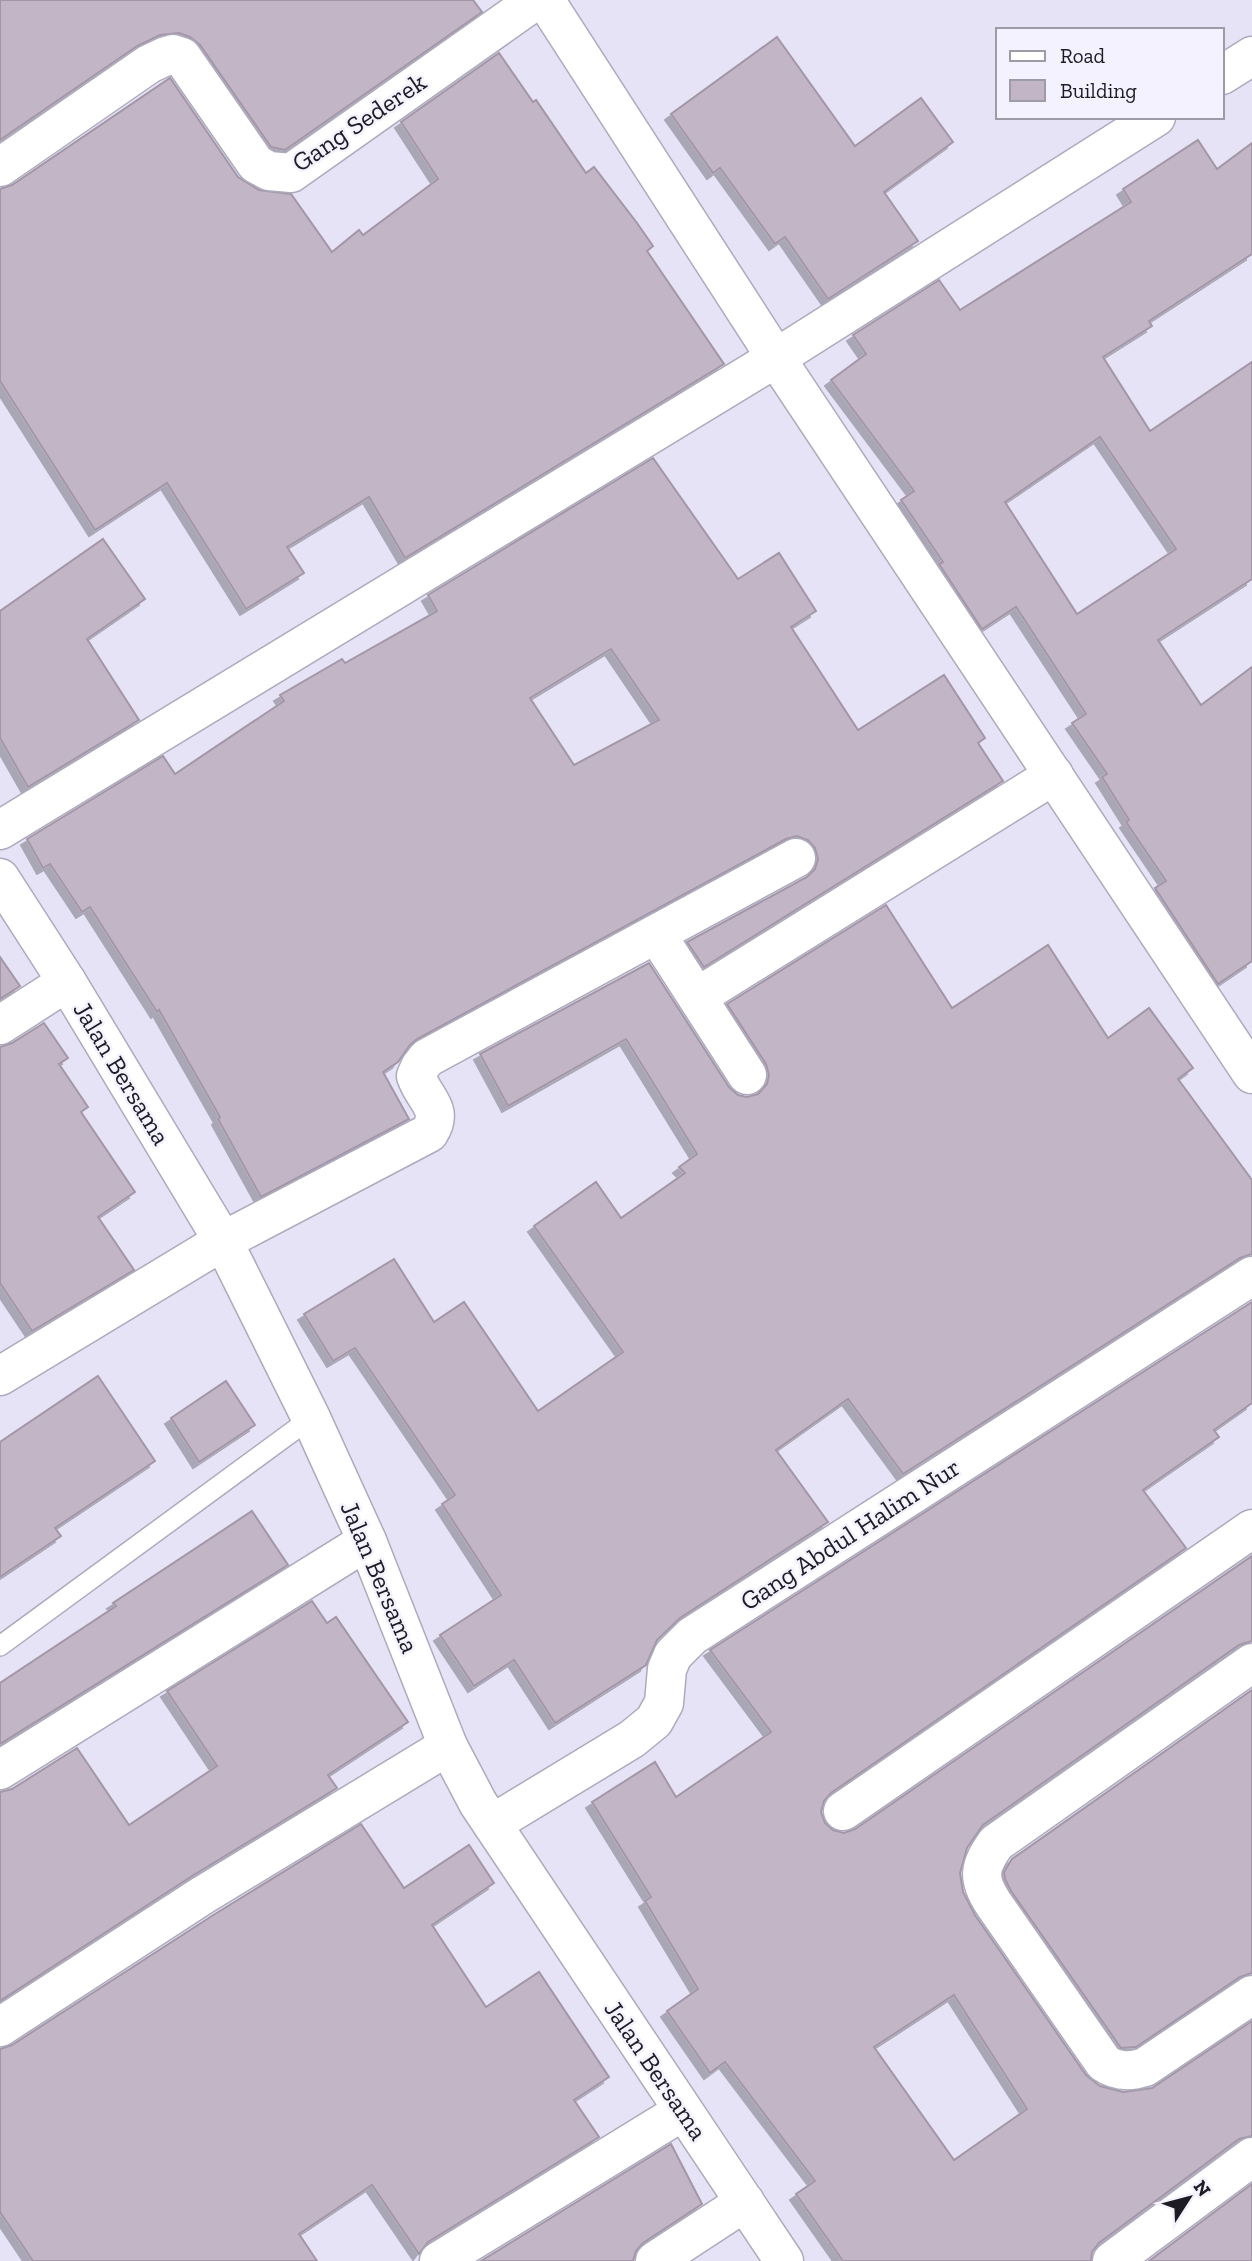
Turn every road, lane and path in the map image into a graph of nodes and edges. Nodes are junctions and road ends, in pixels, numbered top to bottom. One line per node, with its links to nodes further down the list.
1 (536, 0): 6 (street, Gang Sederek)
2 (545, 0): 7 (street)
3 (1252, 56): 4 (street)
4 (1224, 74)
5 (1153, 119): 7 (street)
6 (0, 167)
7 (776, 358): 8 (street); 9 (street)
8 (1054, 775): 14 (street); 16 (street)
9 (0, 830)
10 (796, 858): 12 (street)
11 (0, 877): 13 (street, Jalan Bersama)
12 (657, 935): 14 (street); 18 (street)
13 (67, 982): 15 (street); 18 (street, Jalan Bersama)
14 (697, 997): 17 (street)
15 (0, 1025)
16 (1252, 1074)
17 (747, 1075)
18 (223, 1241): 20 (street); 21 (street, Jalan Bersama)
19 (1252, 1276): 29 (street, Gang Abdul Halim Nur)
20 (0, 1376)
21 (311, 1418): 23 (street, Jalan Bersama); 24 (lane)
22 (1252, 1529): 28 (street)
23 (367, 1541): 26 (street, Jalan Bersama); 27 (street)
24 (0, 1646)
25 (1252, 1663): 30 (street)
26 (448, 1746): 29 (street, Jalan Bersama); 31 (street)
27 (0, 1770)
28 (843, 1811)
29 (492, 1824): 32 (street, Jalan Bersama)
30 (1252, 1996)
31 (0, 2027)
32 (683, 2111): 34 (street, Jalan Bersama); 35 (street)
33 (1252, 2157): 38 (street)
34 (745, 2202): 36 (street); 37 (street, Jalan Bersama)
35 (439, 2261)
36 (655, 2261)
37 (784, 2261)
38 (1112, 2261)

